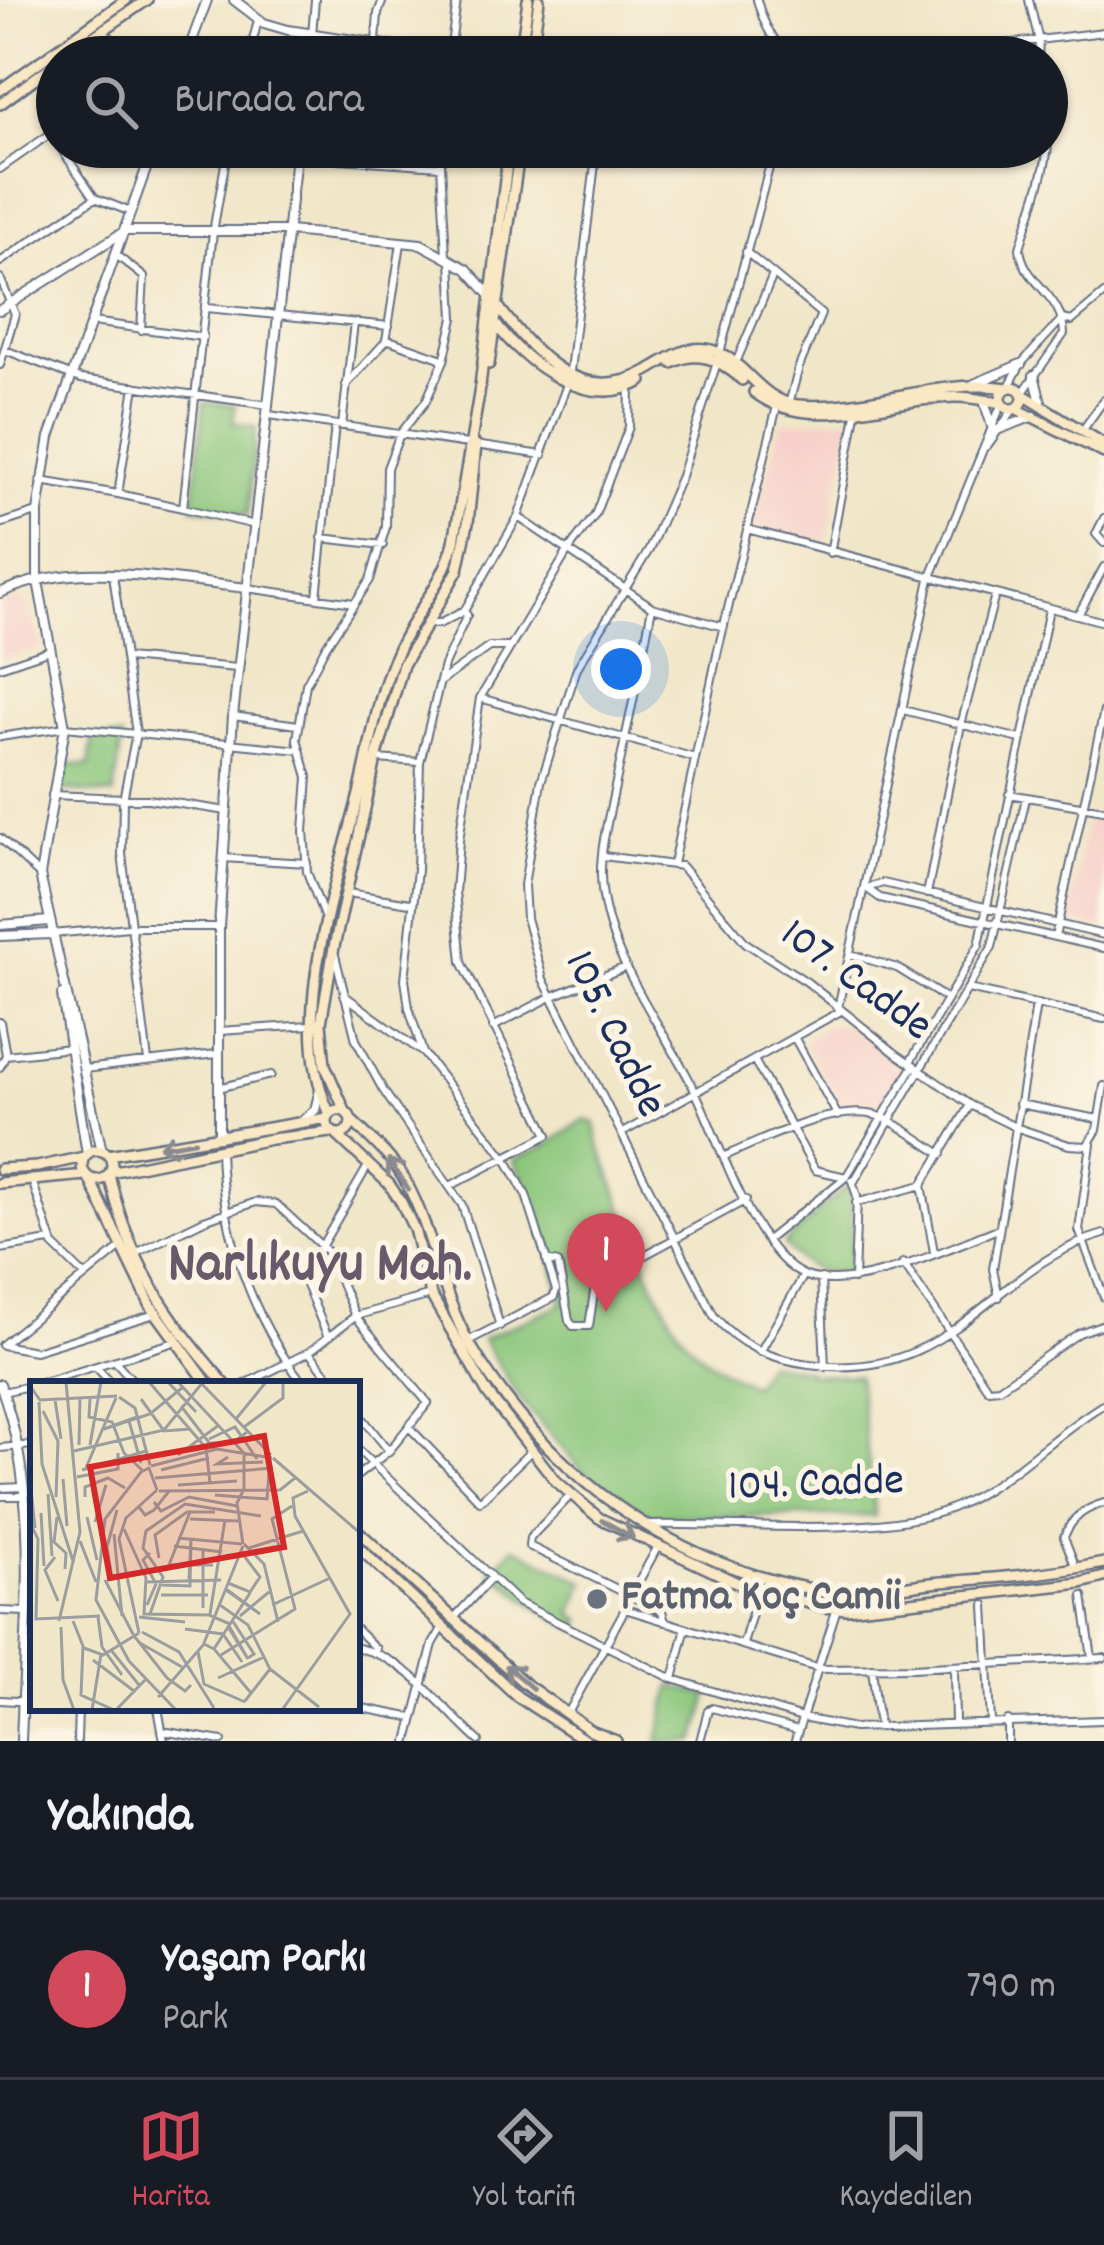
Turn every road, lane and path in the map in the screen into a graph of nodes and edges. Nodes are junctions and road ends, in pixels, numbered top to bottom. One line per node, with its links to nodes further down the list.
1 (126, 0): 16 (main road)
2 (147, 0): 13 (main road)
3 (203, 0): 19 (street)
4 (233, 0): 12 (street)
5 (315, 0): 15 (street)
6 (383, 0): 22 (street)
7 (457, 0): 23 (street)
8 (528, 0): 24 (main road)
9 (539, 0): 25 (main road)
10 (758, 0): 26 (street)
11 (1029, 0): 27 (street)
12 (258, 19): 15 (street); 20 (street)
13 (101, 31): 17 (main road); 18 (street)
14 (1104, 32): 28 (street)
15 (312, 34): 21 (street)
16 (76, 36)
17 (94, 36)
18 (108, 36)
19 (193, 36)
20 (254, 36)
21 (324, 36)
22 (377, 36)
23 (452, 36)
24 (523, 36)
25 (535, 36)
26 (772, 36)
27 (1038, 36)
28 (1068, 37)
29 (36, 64): 31 (main road)
30 (36, 77): 32 (main road)
31 (0, 90)
32 (0, 104)
33 (36, 144): 44 (street)
34 (74, 168): 45 (street)
35 (147, 168): 46 (street)
36 (224, 168): 49 (street)
37 (295, 168): 48 (street)
38 (440, 168): 53 (street)
39 (507, 168): 59 (main road)
40 (516, 168): 59 (main road)
41 (594, 168): 79 (street)
42 (769, 168): 51 (street, 105. Cadde)
43 (1045, 168): 63 (street)
44 (0, 169)
45 (95, 198): 46 (street); 54 (street)
46 (131, 212): 47 (street)
47 (125, 231): 49 (street); 52 (street); 58 (street)
48 (289, 231): 49 (street); 50 (street); 62 (street)
49 (213, 232): 60 (street)
50 (401, 243): 53 (street); 67 (street)
51 (746, 252): 55 (street); 72 (street, 105. Cadde)
52 (116, 255): 64 (street); 68 (street)
53 (449, 257): 59 (street); 73 (street)
54 (0, 262)
55 (773, 275): 76 (street); 90 (street)
56 (0, 278): 58 (street)
57 (1104, 294): 63 (street)
58 (13, 302): 61 (street); 71 (street)
59 (493, 304): 66 (main road); 79 (main road); 100 (main road)
60 (207, 308): 62 (street); 69 (street)
61 (0, 310)
62 (278, 314): 65 (street); 93 (street)
63 (1062, 319): 74 (street); 77 (street)
64 (92, 322): 68 (street); 78 (street)
65 (354, 323): 67 (street); 81 (street)
66 (495, 324): 79 (main road); 100 (main road)
67 (389, 326): 70 (street)
68 (141, 329): 69 (street)
69 (203, 337): 86 (street)
70 (386, 339): 73 (street); 81 (street)
71 (5, 350): 75 (street); 78 (street)
72 (718, 357): 76 (main road); 79 (main road); 83 (main road); 90 (main road); 122 (street, 105. Cadde)
73 (443, 363): 98 (street)
74 (1021, 364): 80 (street); 84 (street)
75 (0, 365)
76 (735, 365): 90 (main road)
77 (1034, 375): 85 (street); 94 (street)
78 (72, 376): 82 (street); 103 (street)
79 (569, 379): 83 (main road); 102 (street)
80 (974, 384): 84 (main road); 90 (main road)
81 (346, 385): 95 (street)
82 (135, 386): 86 (street); 104 (street)
83 (630, 388): 115 (street)
84 (1008, 388): 85 (main road); 89 (main road)
85 (1022, 394): 92 (main road); 94 (main road)
86 (196, 395): 93 (street); 105 (street)
87 (983, 400): 89 (main road); 91 (main road); 96 (street)
88 (1104, 400): 97 (street)
89 (1002, 403): 92 (main road); 96 (street)
90 (783, 405): 91 (main road); 111 (street)
91 (858, 408): 116 (street)
92 (1015, 409): 94 (main road); 96 (street)
93 (269, 410): 95 (street); 110 (street)
94 (1038, 412): 96 (street); 97 (main road); 101 (main road)
95 (339, 426): 98 (street); 112 (street)
96 (994, 428): 119 (street)
97 (1082, 431): 99 (main road)
98 (400, 434): 100 (street); 114 (street)
99 (1104, 444)
100 (473, 445): 102 (street); 132 (main road); 178 (main road)
101 (1104, 453)
102 (543, 454): 107 (street)
103 (41, 482): 104 (street); 106 (street)
104 (118, 494): 105 (street)
105 (184, 508): 110 (street)
106 (38, 512): 109 (street); 120 (street)
107 (518, 517): 115 (street); 129 (street)
108 (1104, 518): 113 (street)
109 (0, 524)
110 (255, 525): 121 (street)
111 (747, 529): 116 (street); 133 (street)
112 (322, 538): 114 (street); 125 (street)
113 (1104, 543)
114 (382, 545): 126 (street)
115 (568, 550): 122 (street); 134 (street)
116 (830, 553): 119 (street)
117 (1104, 567): 130 (street)
118 (113, 574): 120 (street); 121 (street); 136 (street)
119 (930, 579): 124 (street); 141 (street)
120 (38, 581): 123 (street); 135 (street)
121 (247, 588): 125 (street); 138 (street)
122 (623, 590): 127 (street); 144 (street, 105. Cadde)
123 (0, 593)
124 (995, 595): 128 (street); 146 (street)
125 (317, 598): 126 (street)
126 (354, 603): 145 (street)
127 (652, 608): 133 (street); 150 (street)
128 (1048, 608): 130 (street); 151 (street)
129 (464, 611): 132 (street); 139 (street)
130 (1078, 615): 131 (street)
131 (1104, 622)
132 (426, 624): 155 (main road)
133 (724, 627): 154 (street)
134 (508, 647): 139 (street); 140 (street)
135 (50, 650): 137 (street); 147 (street)
136 (126, 658): 138 (street); 148 (street)
137 (0, 667)
138 (237, 668): 143 (street)
139 (441, 681): 156 (street)
140 (479, 698): 144 (street); 201 (street)
141 (903, 710): 146 (street); 170 (street)
142 (1104, 711): 161 (street)
143 (233, 716): 145 (street); 152 (street)
144 (560, 723): 150 (street); 194 (street, 105. Cadde)
145 (298, 725): 153 (street)
146 (961, 725): 151 (street); 172 (street)
147 (64, 727): 148 (street); 149 (street); 158 (street)
148 (136, 733): 152 (street); 160 (street)
149 (0, 737)
150 (625, 739): 154 (street); 165 (street)
151 (1020, 739): 157 (street)
152 (232, 742): 153 (street); 163 (street)
153 (300, 750): 167 (street)
154 (695, 758): 168 (street)
155 (376, 759): 156 (street); 171 (main road)
156 (420, 762): 173 (street)
157 (1009, 794): 159 (street); 174 (street)
158 (52, 795): 160 (street); 169 (street)
159 (1025, 797): 161 (street); 175 (street)
160 (123, 800): 163 (street); 182 (street)
161 (1085, 806): 162 (street); 180 (street)
162 (1104, 810)
163 (227, 811): 166 (street)
164 (0, 838): 169 (street)
165 (603, 856): 168 (street); 191 (street)
166 (223, 858): 167 (street); 183 (street)
167 (307, 863): 178 (street)
168 (673, 864): 197 (street, 107. Cadde)
169 (40, 875): 177 (street)
170 (866, 889): 172 (street); 176 (street); 190 (street)
171 (348, 893): 173 (street); 188 (main road)
172 (928, 894): 174 (street)
173 (410, 903): 205 (street)
174 (987, 908): 175 (street); 176 (street)
175 (1002, 911): 179 (street); 180 (street)
176 (984, 919): 179 (street); 195 (street)
177 (50, 921): 181 (street); 184 (street)
178 (327, 922): 200 (main road)
179 (999, 922): 187 (street); 192 (street)
180 (1057, 924): 185 (street); 187 (street)
181 (0, 926)
182 (129, 927): 183 (street); 184 (street); 209 (street)
183 (219, 928): 202 (street)
184 (52, 934): 186 (street); 204 (street); 212 (street)
185 (1104, 934)
186 (0, 936)
187 (1055, 937): 189 (street)
188 (334, 947): 193 (street); 221 (main road)
189 (1104, 948)
190 (850, 954): 195 (street); 197 (street)
191 (627, 966): 194 (street); 217 (street)
192 (968, 989): 196 (street); 210 (street)
193 (344, 995): 205 (street); 246 (street)
194 (553, 996): 201 (street); 228 (street, 105. Cadde)
195 (947, 1000): 210 (street)
196 (1036, 1005): 198 (street); 218 (street)
197 (839, 1010): 203 (street); 210 (street, 107. Cadde)
198 (1104, 1019)
199 (0, 1022): 207 (street)
200 (313, 1024): 202 (street); 214 (main road)
201 (493, 1027): 237 (street)
202 (219, 1031): 206 (street)
203 (794, 1037): 208 (street); 222 (street)
204 (70, 1048): 207 (street); 235 (street)
205 (423, 1053): 237 (street)
206 (217, 1054): 209 (street); 216 (street)
207 (6, 1055): 211 (street)
208 (754, 1060): 217 (street); 227 (street)
209 (148, 1061): 212 (street)
210 (915, 1066): 219 (street, 107. Cadde); 223 (street)
211 (0, 1067)
212 (84, 1069): 233 (street)
213 (271, 1075): 216 (street)
214 (320, 1083): 220 (main road); 225 (street)
215 (1104, 1086): 224 (street)
216 (218, 1088): 230 (street)
217 (695, 1091): 228 (street); 236 (street)
218 (1019, 1104): 224 (street); 226 (street)
219 (970, 1105): 226 (street, 107. Cadde); 234 (street)
220 (329, 1116): 221 (main road); 225 (main road); 229 (main road)
221 (348, 1116): 229 (main road); 276 (main road, one-way to 221)
222 (838, 1116): 223 (street); 227 (street)
223 (887, 1119): 234 (street); 243 (street)
224 (1099, 1120): 231 (street)
225 (300, 1122): 230 (main road)
226 (1015, 1126): 231 (street, 107. Cadde); 250 (street)
227 (789, 1128): 236 (street); 243 (street)
228 (624, 1132): 252 (street, 105. Cadde)
229 (334, 1133): 232 (main road); 238 (main road)
230 (218, 1137): 233 (main road, one-way to 233)
231 (1089, 1143): 255 (street)
232 (220, 1150): 240 (main road); 249 (street)
233 (105, 1153): 235 (main road); 240 (main road)
234 (941, 1154): 245 (street)
235 (86, 1156): 239 (main road); 241 (main road)
236 (725, 1156): 247 (street)
237 (505, 1157): 246 (street); 261 (street)
238 (370, 1164): 256 (street); 267 (main road)
239 (0, 1167)
240 (109, 1173): 241 (main road); 260 (main road)
241 (87, 1176): 242 (main road); 257 (main road)
242 (32, 1180): 244 (main road); 254 (street)
243 (850, 1180): 248 (street); 253 (street)
244 (0, 1183)
245 (922, 1185): 248 (street); 259 (street)
246 (450, 1186): 273 (street)
247 (746, 1201): 252 (street); 253 (street)
248 (856, 1203): 266 (street)
249 (226, 1213): 256 (street); 260 (street); 281 (street)
250 (998, 1229): 259 (street); 269 (street)
251 (1104, 1234): 255 (street, 105. Cadde)
252 (677, 1239): 261 (street); 280 (street, 105. Cadde)
253 (767, 1239): 263 (street)
254 (51, 1241): 258 (street); 264 (street)
255 (1082, 1241): 268 (street); 269 (street, 105. Cadde)
256 (321, 1244): 271 (street); 275 (street)
257 (120, 1248): 264 (street); 270 (main road)
258 (0, 1249)
259 (934, 1252): 262 (street)
260 (134, 1254): 289 (main road)
261 (546, 1260): 273 (street)
262 (903, 1263): 266 (street); 274 (street)
263 (804, 1275): 265 (street); 280 (street)
264 (85, 1276): 278 (street)
265 (821, 1278): 266 (street); 284 (street)
266 (854, 1279)
267 (431, 1294): 271 (street); 301 (main road)
268 (1104, 1297)
269 (999, 1298): 274 (street, 105. Cadde)
270 (156, 1314): 277 (main road); 278 (street)
271 (355, 1316): 275 (street); 296 (street)
272 (1104, 1324): 274 (street)
273 (500, 1326): 276 (street)
274 (949, 1334): 284 (street, 105. Cadde)
275 (328, 1337): 279 (street)
276 (468, 1340): 297 (main road)
277 (176, 1342): 282 (street); 288 (main road)
278 (1, 1346)
279 (309, 1352): 281 (street); 292 (street)
280 (760, 1352): 284 (street, 105. Cadde)
281 (286, 1360): 290 (street); 291 (street)
282 (115, 1361): 283 (street); 287 (street)
283 (96, 1366): 285 (street); 286 (street)
284 (825, 1366)
285 (50, 1381)
286 (109, 1381)
287 (133, 1381)
288 (206, 1381)
289 (222, 1381)
290 (250, 1381)
291 (302, 1381)
292 (333, 1381)
293 (2, 1388): 299 (street)
294 (1104, 1404): 310 (street, 104. Cadde)
295 (360, 1415): 302 (street)
296 (410, 1427): 301 (street); 302 (street)
297 (542, 1440): 301 (street); 310 (main road)
298 (30, 1445): 299 (street)
299 (18, 1447): 300 (street); 306 (street)
300 (0, 1448)
301 (531, 1450): 308 (main road)
302 (389, 1451): 304 (street)
303 (360, 1452): 304 (street)
304 (370, 1464): 305 (street); 317 (street)
305 (360, 1473)
306 (24, 1491): 307 (street); 318 (street)
307 (0, 1492)
308 (571, 1495): 312 (main road, one-way to 312); 320 (street)
309 (1104, 1502): 315 (street)
310 (641, 1525): 315 (main road)
311 (360, 1533): 326 (main road)
312 (656, 1548): 319 (main road); 320 (street)
313 (360, 1549): 328 (main road)
314 (1104, 1562): 315 (main road)
315 (1076, 1568)
316 (1104, 1577): 323 (main road)
317 (491, 1578): 326 (street); 332 (street)
318 (30, 1587): 325 (street)
319 (759, 1590): 323 (main road); 331 (street)
320 (632, 1594): 327 (street)
321 (1083, 1596): 335 (street)
322 (985, 1604): 337 (street)
323 (837, 1608): 339 (street)
324 (0, 1611): 325 (street)
325 (26, 1612): 344 (street)
326 (454, 1618): 348 (main road, one-way to 326)
327 (665, 1622): 329 (street); 332 (street)
328 (443, 1627): 342 (street); 360 (main road)
329 (686, 1628): 331 (street); 341 (street)
330 (360, 1633): 334 (street)
331 (743, 1644): 339 (street)
332 (602, 1646): 341 (street); 348 (street)
333 (360, 1649): 334 (street)
334 (379, 1652): 342 (street)
335 (1092, 1658): 336 (street); 337 (street)
336 (1104, 1658)
337 (988, 1665): 338 (street); 353 (street)
338 (954, 1667): 340 (street); 354 (street)
339 (820, 1669): 340 (street); 350 (street)
340 (872, 1669): 355 (street)
341 (673, 1679): 350 (street)
342 (421, 1684): 349 (street); 357 (street)
343 (0, 1700): 344 (street)
344 (28, 1702): 361 (street)
345 (360, 1708): 349 (street)
346 (78, 1711): 362 (street)
347 (159, 1711): 358 (street)
348 (566, 1716): 369 (main road)
349 (414, 1718): 365 (street)
350 (802, 1718): 355 (street); 359 (street)
351 (1104, 1720): 352 (street)
352 (1007, 1721): 353 (street); 372 (street)
353 (991, 1722): 354 (street)
354 (955, 1724): 356 (street)
355 (879, 1727): 356 (street)
356 (890, 1727): 371 (street)
357 (466, 1730): 366 (street); 367 (street)
358 (162, 1731): 363 (street); 364 (street)
359 (797, 1736): 370 (street)
360 (569, 1737): 368 (main road)
361 (21, 1741)
362 (77, 1741)
363 (164, 1741)
364 (222, 1741)
365 (408, 1741)
366 (463, 1741)
367 (479, 1741)
368 (586, 1741)
369 (616, 1741)
370 (700, 1741)
371 (890, 1741)
372 (1008, 1741)

